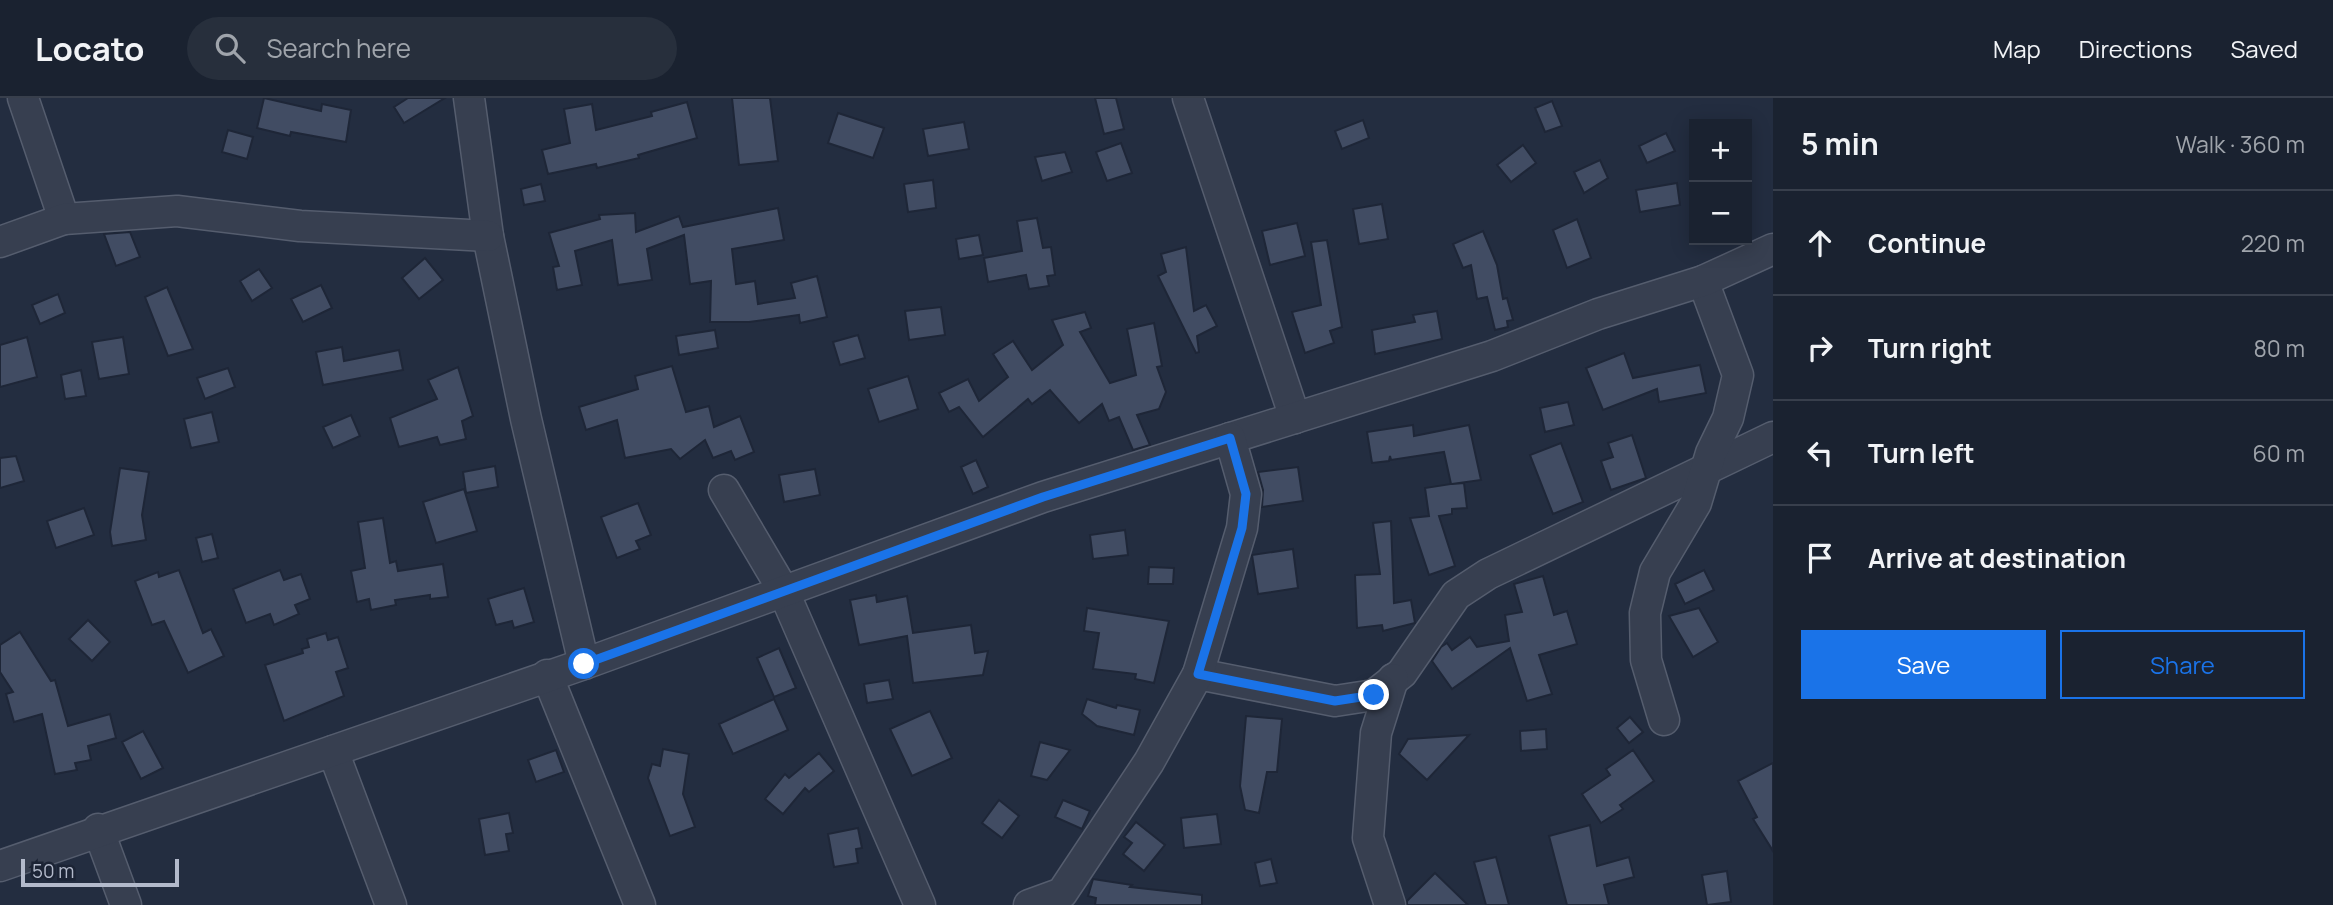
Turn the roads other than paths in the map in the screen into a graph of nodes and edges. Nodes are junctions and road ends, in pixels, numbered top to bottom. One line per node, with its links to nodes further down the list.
1 (23, 98): 4 (street)
2 (469, 98): 5 (street)
3 (1188, 98): 9 (street)
4 (64, 219): 5 (street); 6 (street)
5 (488, 236): 15 (street)
6 (0, 242)
7 (1773, 249): 8 (street)
8 (1703, 281): 9 (street); 12 (street)
9 (1295, 418): 11 (street)
10 (1773, 437): 12 (street)
11 (1230, 438): 14 (street); 16 (street)
12 (1706, 469): 18 (street); 19 (street)
13 (724, 490): 14 (street)
14 (783, 590): 15 (street); 27 (street)
15 (584, 664): 17 (street)
16 (1198, 674): 18 (street); 23 (street)
17 (547, 675): 20 (street); 26 (street)
18 (1393, 680): 29 (street)
19 (1664, 720)
20 (333, 751): 21 (street); 25 (street)
21 (98, 830): 22 (street); 24 (street)
22 (0, 866)
23 (1063, 899): 28 (street)
24 (125, 905)
25 (391, 905)
26 (640, 905)
27 (920, 905)
28 (1029, 905)
29 (1390, 905)

